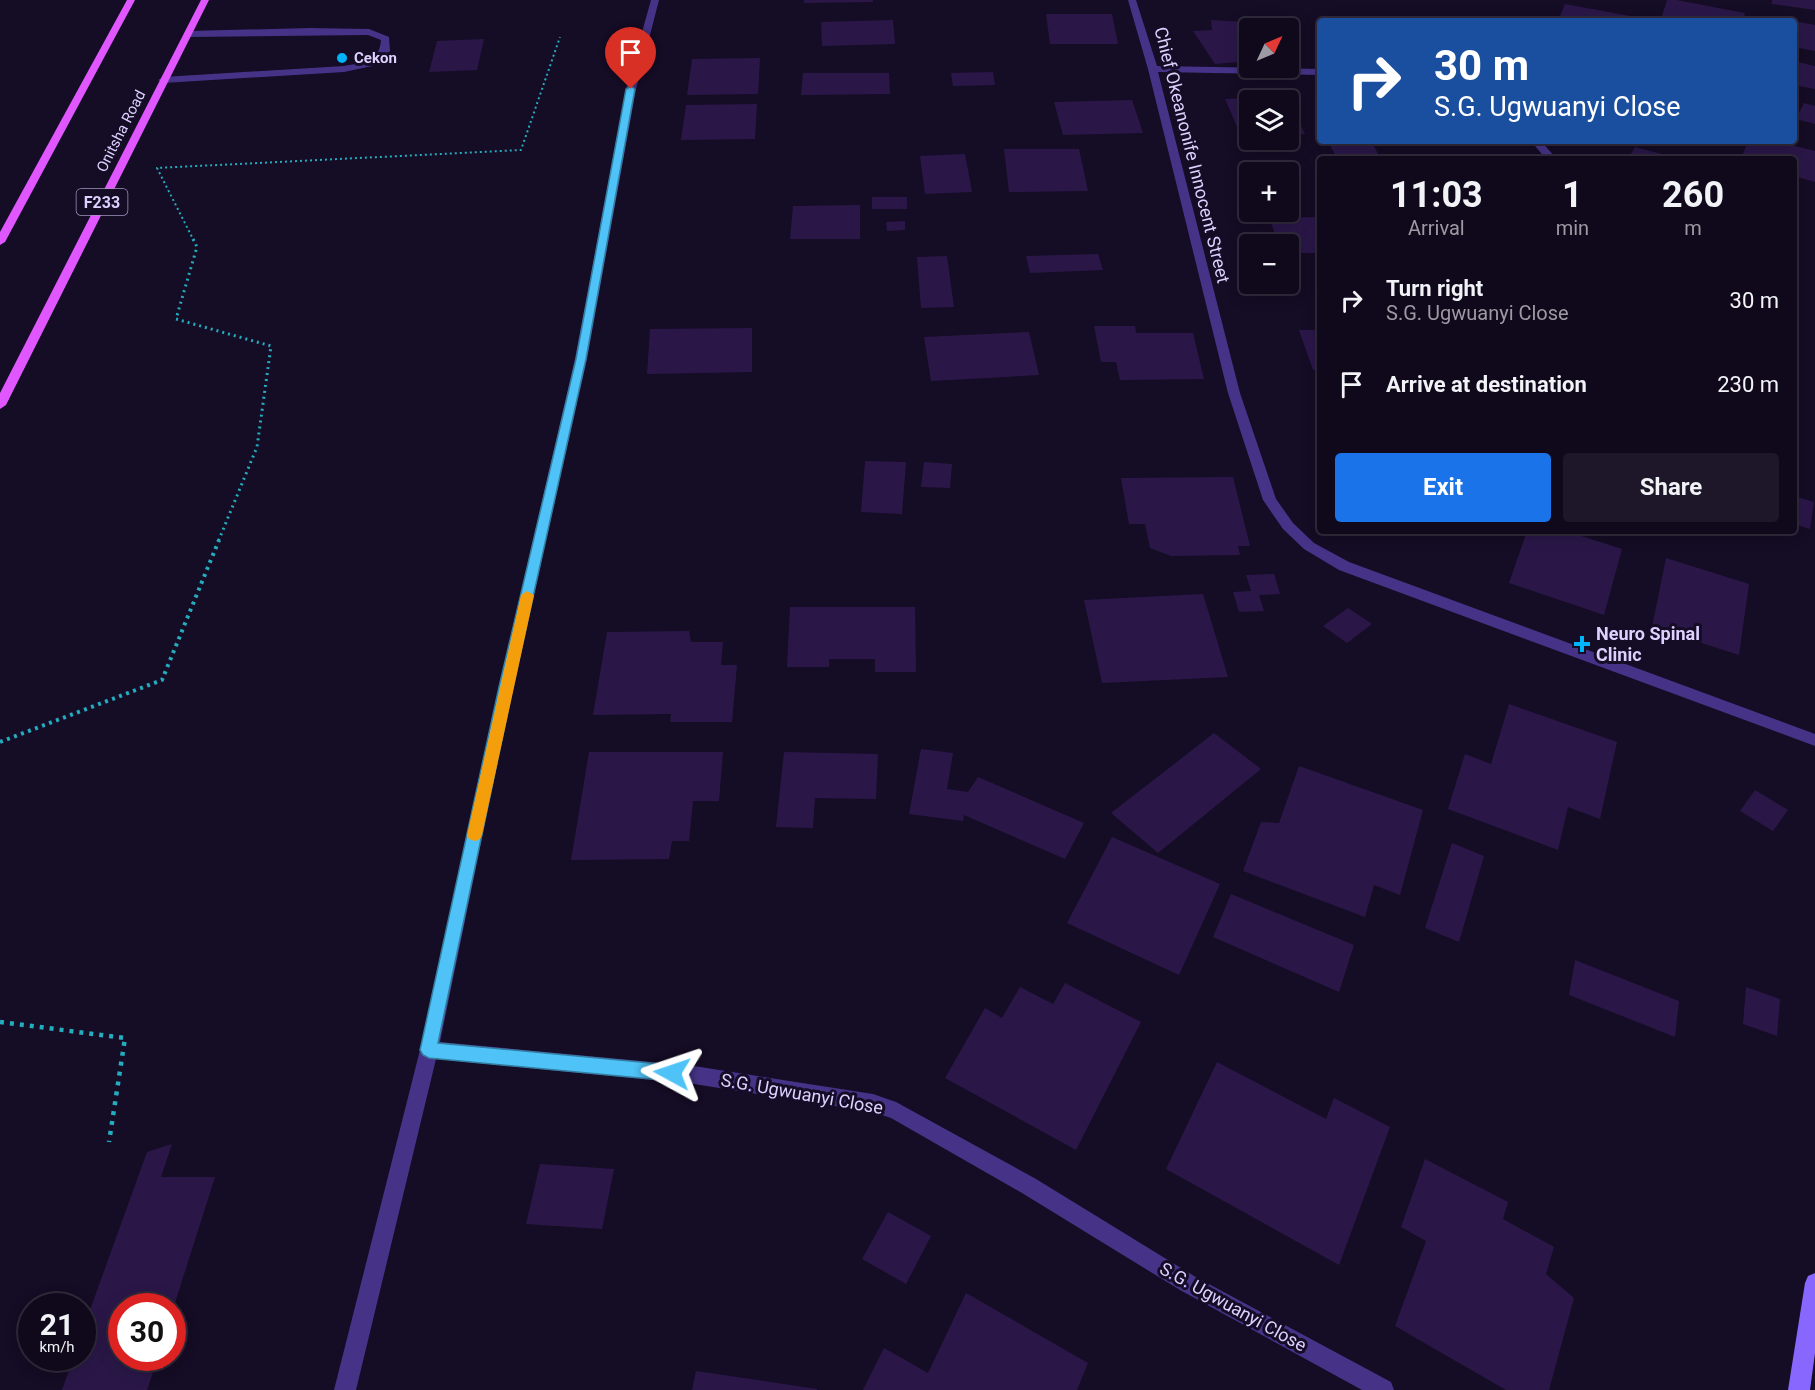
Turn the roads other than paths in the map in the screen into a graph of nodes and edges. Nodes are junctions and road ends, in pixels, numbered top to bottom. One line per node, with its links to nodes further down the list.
1 (131, 0): 11 (main road)
2 (205, 0): 5 (main road, Onitsha Road / F233)
3 (655, 0): 14 (street)
4 (1132, 0): 6 (street, Chief Okeanonife Innocent Street)
5 (189, 34): 8 (main road, Onitsha Road / F233); 8 (street)
6 (1154, 69): 7 (street); 13 (street, Chief Okeanonife Innocent Street)
7 (1317, 72)
8 (163, 80): 12 (main road, Onitsha Road / F233)
9 (1539, 144): 10 (street)
10 (1549, 156)
11 (0, 242)
12 (0, 405)
13 (1815, 740)
14 (429, 1050): 16 (street); 17 (street, S.G. Ugwuanyi Close)
15 (1815, 1283): 18 (main road)
16 (345, 1390)
17 (1383, 1390)
18 (1799, 1390)

